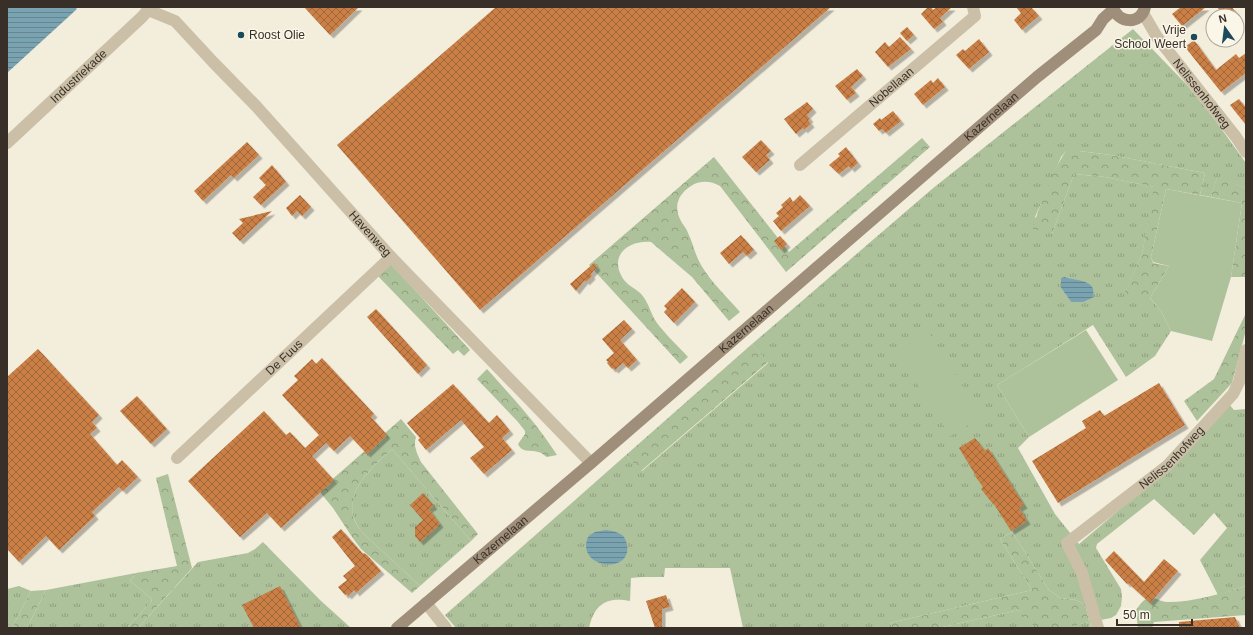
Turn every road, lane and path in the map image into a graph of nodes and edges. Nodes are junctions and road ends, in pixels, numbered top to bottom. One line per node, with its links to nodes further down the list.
1 (973, 7): 7 (street, Nobellaan)
2 (148, 9): 5 (street, Industriekade); 8 (street, Havenweg)
3 (1115, 11): 4 (street); 11 (street, Kazernelaan)
4 (1141, 13): 6 (street, Nelissenhofweg)
5 (7, 143)
6 (1246, 152)
7 (800, 165)
8 (391, 257): 10 (street, De Fuus); 11 (street, Havenweg)
9 (1246, 350): 15 (street, Nelissenhofweg)
10 (177, 458)
11 (591, 463): 12 (street, Kazernelaan)
12 (426, 603): 13 (street, Kazernelaan); 14 (street)
13 (397, 628)
14 (446, 628)
15 (1098, 628)

